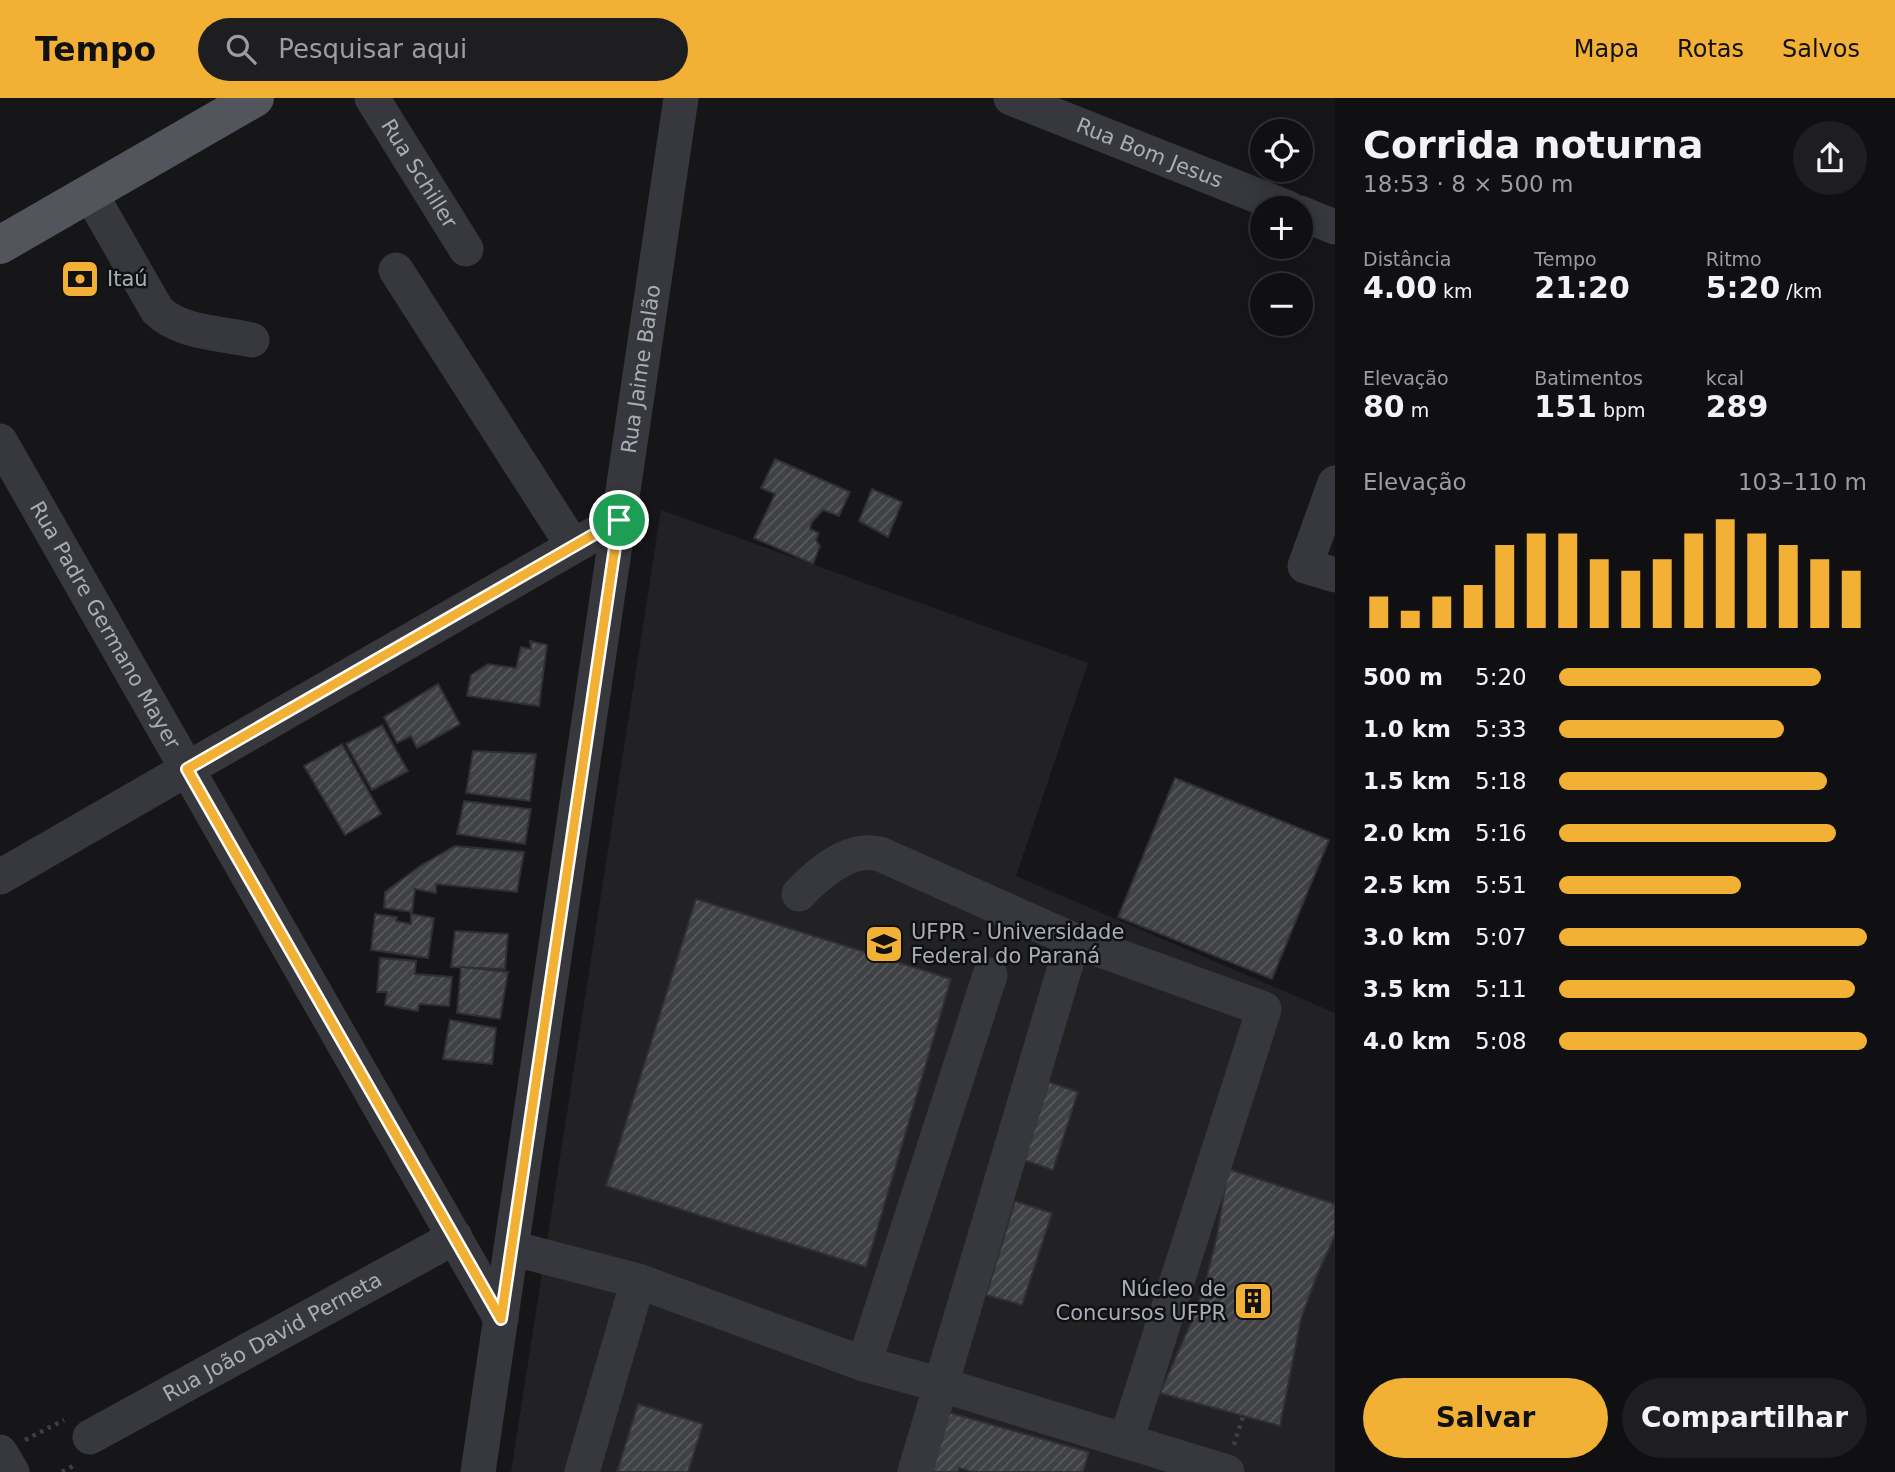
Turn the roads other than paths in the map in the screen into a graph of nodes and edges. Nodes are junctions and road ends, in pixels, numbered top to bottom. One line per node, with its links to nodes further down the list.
1 (256, 98): 5 (main road)
2 (372, 98): 10 (street, Rua Schiller)
3 (681, 98): 15 (street, Rua Jaime Balão)
4 (1011, 98): 6 (street, Rua Bom Jesus)
5 (90, 193): 9 (main road); 12 (street)
6 (1258, 196)
7 (1313, 218): 8 (street)
8 (1335, 227)
9 (0, 244)
10 (466, 249)
11 (396, 270): 16 (street)
12 (252, 340)
13 (0, 441): 18 (street, Rua Padre Germano Mayer)
14 (1335, 483): 17 (street)
15 (619, 520): 16 (street); 24 (street, Rua Jaime Balão)
16 (573, 546): 18 (street)
17 (1335, 575)
18 (187, 769): 19 (street); 23 (street, Rua Padre Germano Mayer)
19 (0, 877)
20 (799, 894): 21 (street)
21 (1073, 940): 28 (street); 30 (street)
22 (990, 975): 27 (street)
23 (455, 1237): 26 (street, Rua Padre Germano Mayer); 29 (street, Rua João David Perneta)
24 (511, 1248): 25 (street); 26 (street, Rua Jaime Balão)
25 (638, 1281): 27 (street); 35 (street)
26 (501, 1319): 34 (street, Rua Jaime Balão)
27 (864, 1364): 28 (street)
28 (942, 1385): 30 (street); 36 (street)
29 (80, 1427)
30 (1126, 1441): 32 (street)
31 (0, 1452): 33 (street)
32 (1229, 1462)
33 (12, 1472)
34 (478, 1472)
35 (582, 1472)
36 (915, 1472)

